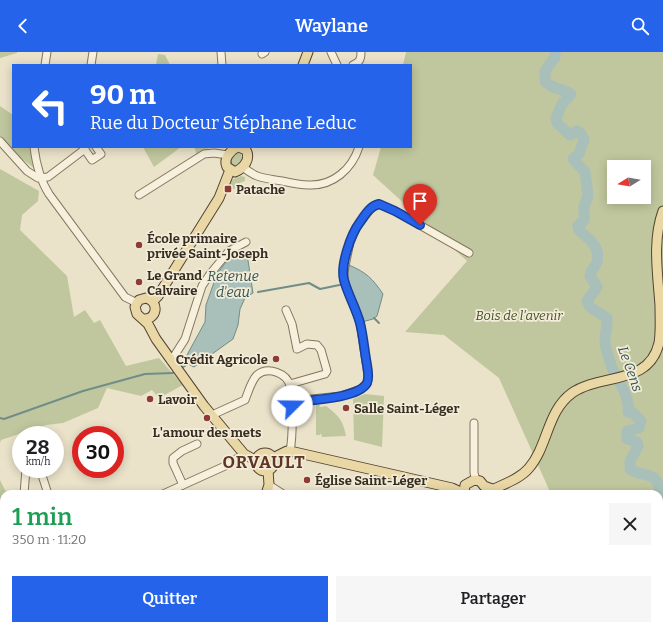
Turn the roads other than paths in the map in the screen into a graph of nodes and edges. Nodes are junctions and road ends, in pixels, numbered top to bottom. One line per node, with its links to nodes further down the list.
1 (47, 52): 7 (street)
2 (92, 52): 8 (street)
3 (221, 52): 9 (street)
4 (308, 52): 10 (main road)
5 (331, 52): 11 (street)
6 (361, 52): 12 (street)
7 (45, 64)
8 (91, 64)
9 (222, 64)
10 (303, 64)
11 (337, 64)
12 (356, 64)
13 (0, 141): 22 (street)
14 (34, 148): 22 (street)
15 (84, 148): 16 (street); 22 (street)
16 (97, 148)
17 (240, 148): 19 (main road); 20 (main road)
18 (359, 148): 20 (street)
19 (228, 155): 21 (main road); 23 (street)
20 (243, 167): 21 (main road)
21 (230, 170): 27 (main road)
22 (42, 179): 28 (street)
23 (139, 195)
24 (663, 210): 53 (main road)
25 (246, 242): 33 (street)
26 (469, 254): 35 (street)
27 (153, 301): 28 (main road); 30 (main road)
28 (137, 303): 31 (main road)
29 (286, 310): 34 (street)
30 (152, 316): 31 (main road); 32 (main road)
31 (143, 319): 32 (main road)
32 (152, 331): 33 (main road)
33 (176, 366): 36 (main road)
34 (290, 384): 35 (street); 36 (street)
35 (292, 402): 39 (street)
36 (212, 415): 40 (main road)
37 (474, 423): 46 (street)
38 (197, 444): 47 (street)
39 (290, 451): 41 (main road); 46 (main road)
40 (244, 454): 42 (main road); 47 (street)
41 (273, 458): 42 (main road); 43 (main road)
42 (257, 461): 43 (main road)
43 (268, 470): 51 (main road)
44 (25, 478): 48 (street)
45 (43, 478): 49 (street)
46 (469, 484): 52 (main road)
47 (183, 485): 50 (street)
48 (24, 490)
49 (47, 490)
50 (172, 490)
51 (268, 490)
52 (486, 490)
53 (490, 490)

